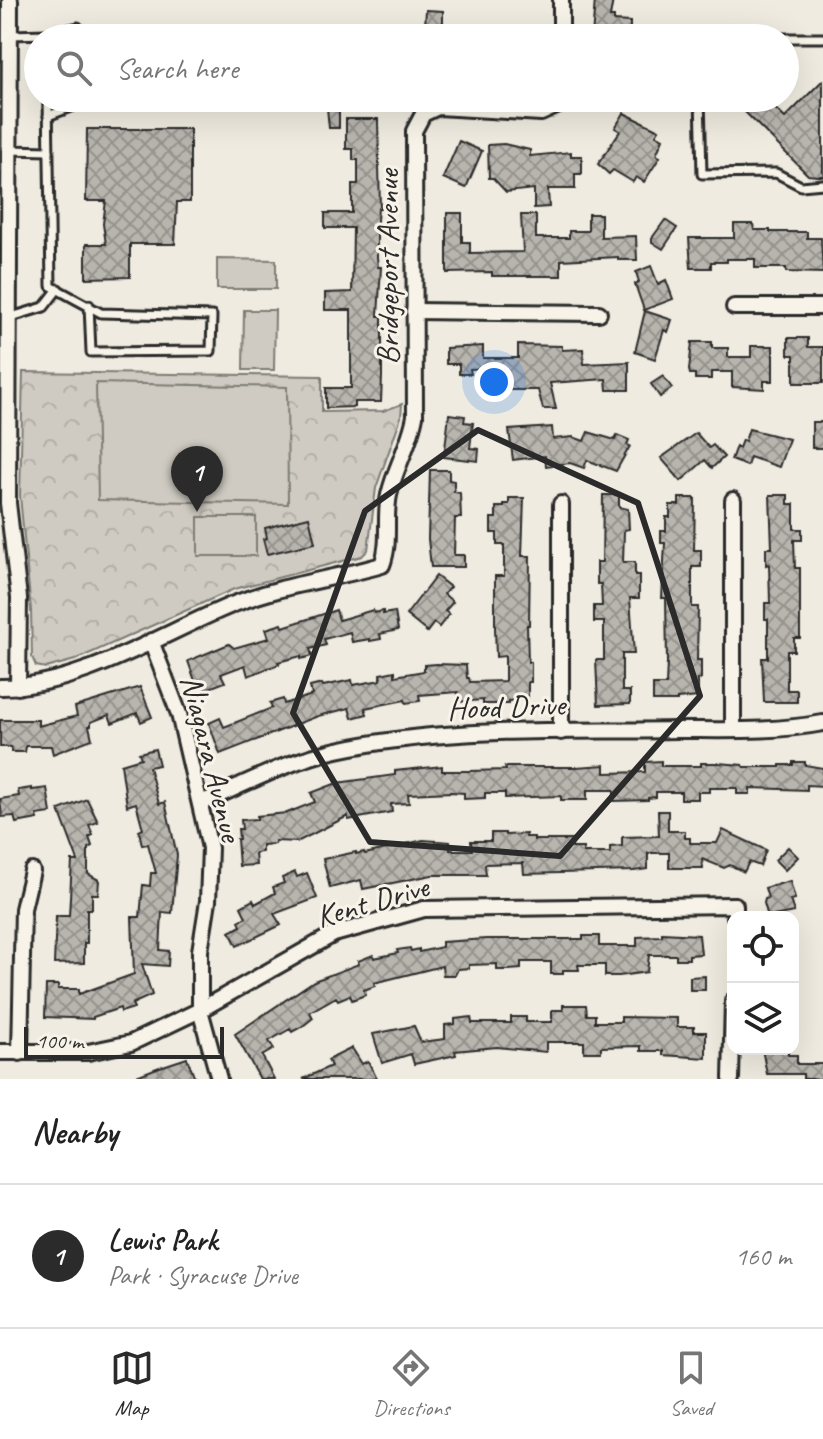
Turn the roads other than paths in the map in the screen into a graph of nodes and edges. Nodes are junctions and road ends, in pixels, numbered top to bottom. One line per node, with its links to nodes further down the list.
1 (10, 0): 4 (street)
2 (561, 0): 3 (street)
3 (561, 24)
4 (10, 35): 5 (lane); 8 (street)
5 (24, 35)
6 (799, 38): 7 (lane)
7 (823, 38)
8 (5, 70): 14 (street)
9 (48, 112): 13 (lane)
10 (59, 112): 13 (lane)
11 (427, 112): 22 (street, Bridgeport Avenue)
12 (700, 112): 16 (lane)
13 (48, 116): 15 (lane)
14 (9, 150): 15 (lane); 17 (street)
15 (49, 151): 18 (lane)
16 (823, 184)
17 (4, 245): 24 (street)
18 (58, 289): 19 (lane); 24 (lane)
19 (89, 305): 19 (lane)
20 (734, 307): 21 (street)
21 (823, 307)
22 (414, 311): 23 (street); 27 (street, Bridgeport Avenue)
23 (599, 313)
24 (8, 318): 29 (street)
25 (733, 500): 31 (street)
26 (561, 504): 32 (street)
27 (151, 641): 29 (street); 33 (street, Niagara Avenue)
28 (0, 687): 29 (street)
29 (18, 687)
30 (823, 723): 31 (street, Hood Drive)
31 (733, 730): 32 (street, Hood Drive)
32 (561, 732): 33 (street, Hood Drive)
33 (201, 803): 36 (street, Niagara Avenue)
34 (32, 871): 38 (street)
35 (735, 911): 36 (street, Kent Drive)
36 (200, 1010): 38 (street, Kent Drive); 40 (street, Niagara Avenue)
37 (0, 1052): 38 (street, Kent Drive)
38 (20, 1053)
39 (732, 1055): 41 (street)
40 (219, 1079)
41 (731, 1079)

